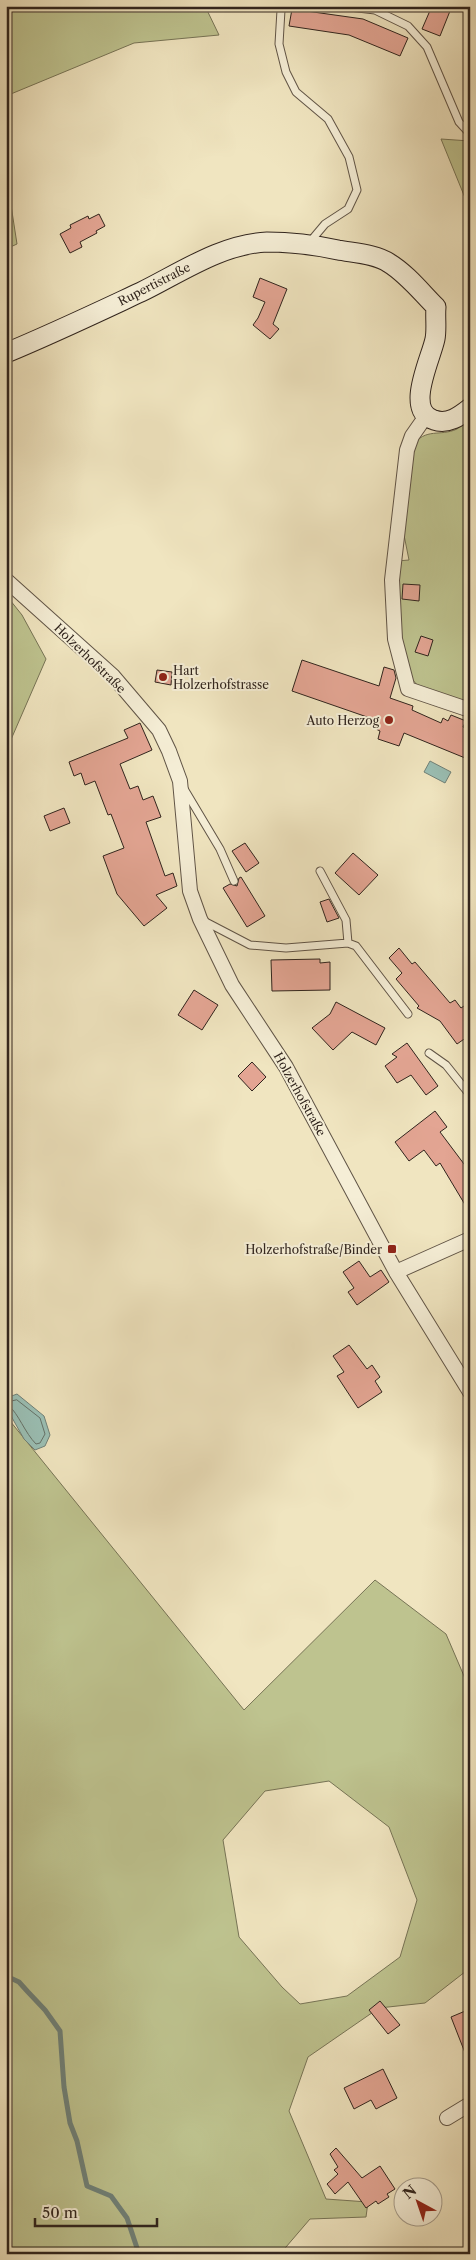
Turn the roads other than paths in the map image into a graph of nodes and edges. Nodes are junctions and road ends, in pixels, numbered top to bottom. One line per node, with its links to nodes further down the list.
1 (287, 6): 4 (lane)
2 (341, 6): 3 (lane)
3 (470, 134)
4 (308, 244): 5 (main road, Rupertistraße); 7 (main road, Rupertistraße)
5 (6, 353)
6 (470, 408): 7 (main road)
7 (426, 416): 9 (street)
8 (6, 580): 10 (street, Holzerhofstraße)
9 (470, 710)
10 (180, 781): 12 (lane); 13 (street, Holzerhofstraße)
11 (320, 871): 14 (lane)
12 (234, 882)
13 (200, 919): 14 (lane); 19 (street, Holzerhofstraße)
14 (348, 943): 15 (lane)
15 (408, 1014)
16 (429, 1052): 17 (lane)
17 (470, 1095)
18 (470, 1239): 19 (street)
19 (396, 1272): 20 (street, Holzerhofstraße)
20 (470, 1392)
21 (470, 2104): 22 (street)
22 (448, 2118)

